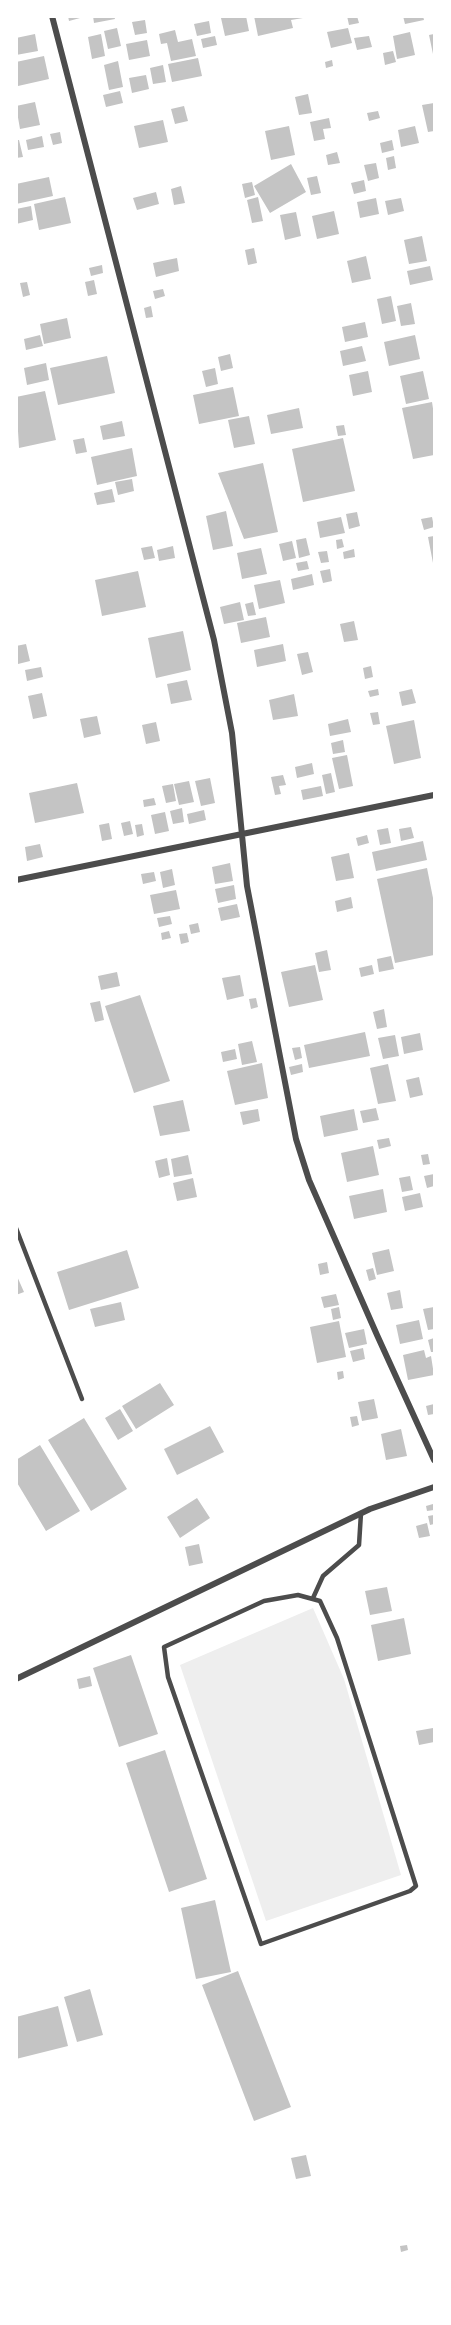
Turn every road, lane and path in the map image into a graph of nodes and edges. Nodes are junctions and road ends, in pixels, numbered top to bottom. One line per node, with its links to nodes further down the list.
1 (52, 16): 3 (street)
2 (435, 795): 3 (street)
3 (241, 834): 4 (street); 7 (street)
4 (16, 880)
5 (16, 1228): 6 (lane)
6 (82, 1399)
7 (435, 1460)
8 (435, 1486): 9 (street)
9 (361, 1513): 10 (lane); 11 (street)
10 (313, 1598): 10 (lane)
11 (16, 1679)

